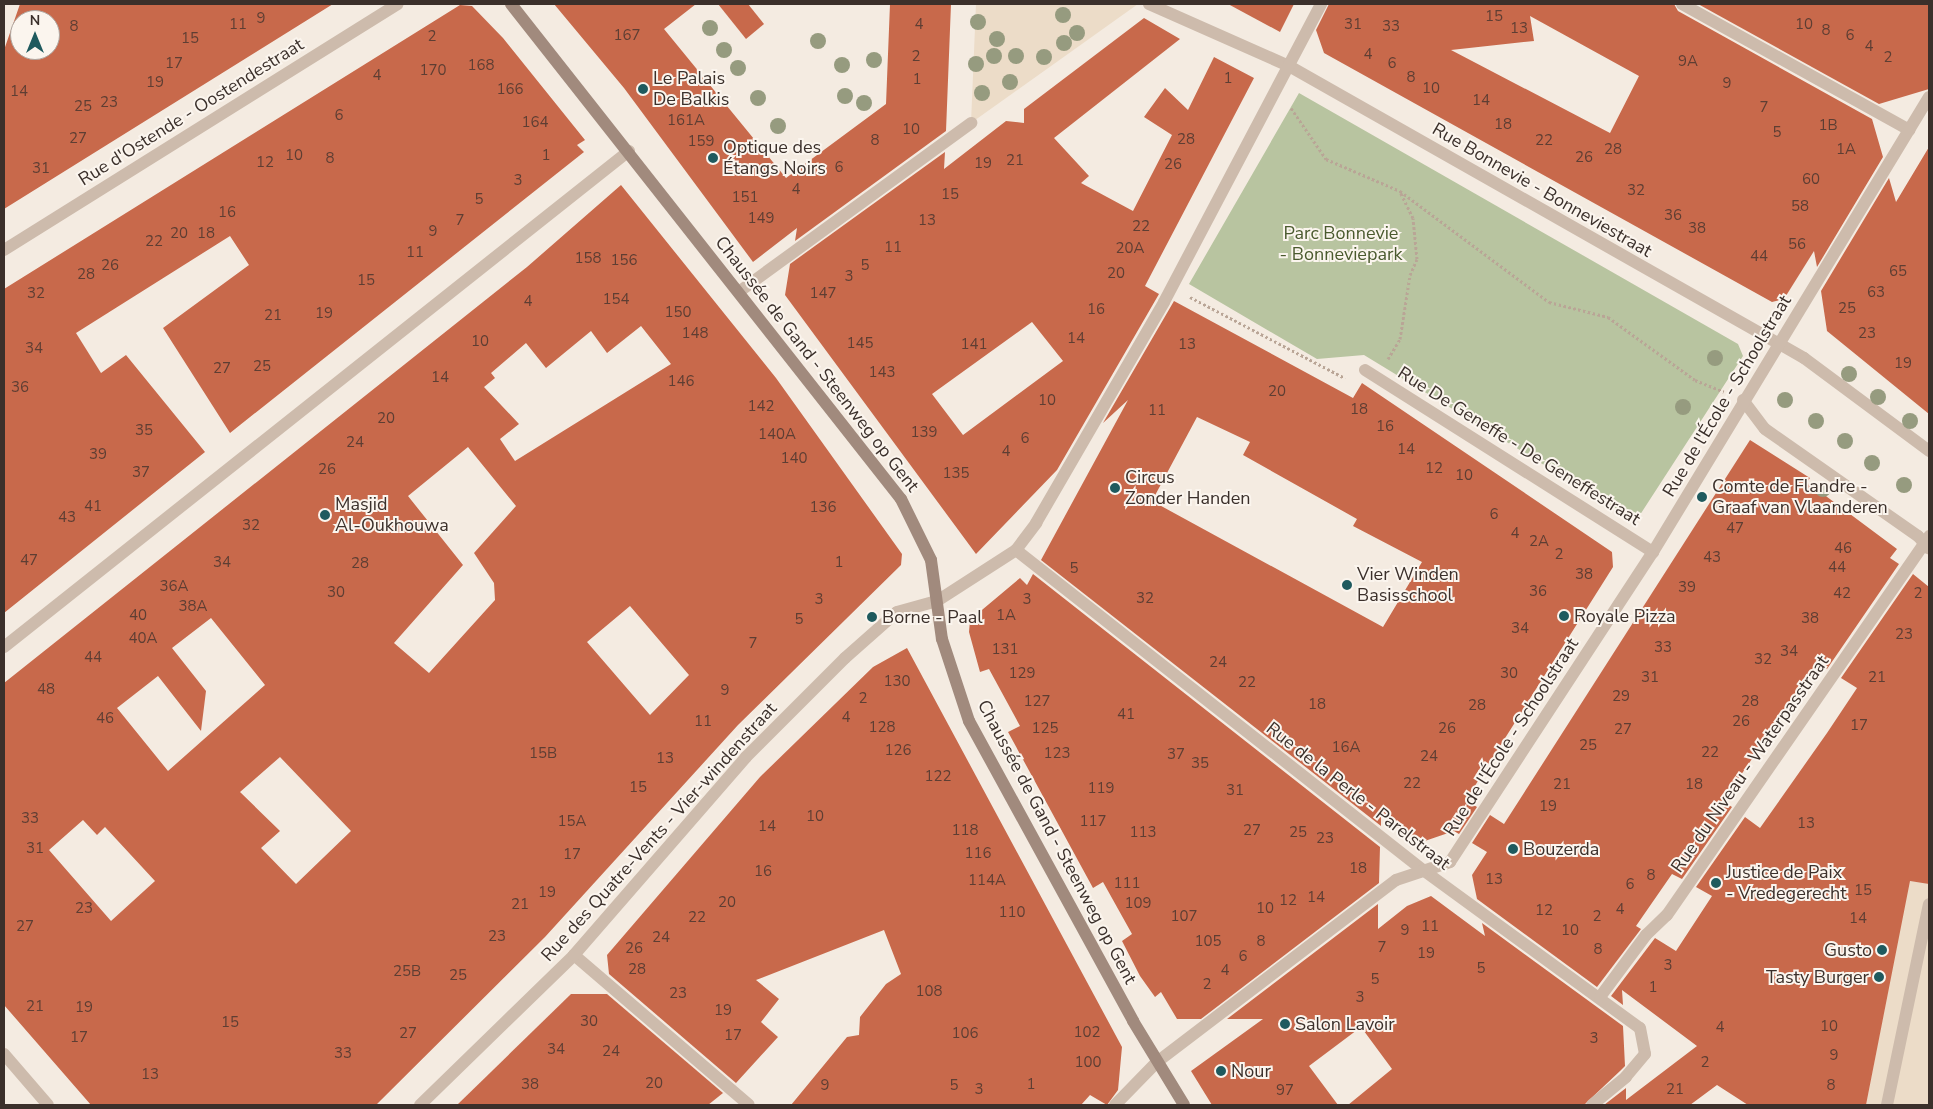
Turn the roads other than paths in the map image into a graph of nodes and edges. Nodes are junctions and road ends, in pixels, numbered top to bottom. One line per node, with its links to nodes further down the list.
1 (397, 4): 11 (street, Rue d'Ostende - Oostendestraat)
2 (511, 4): 10 (street, Chaussée de Gand - Steenweg op Gent)
3 (1149, 4): 6 (street, Rue Bonnevie - Bonneviestraat)
4 (1321, 4): 6 (street)
5 (1682, 4): 9 (street)
6 (1289, 66): 13 (street, Rue Bonnevie - Bonneviestraat); 18 (street)
7 (1929, 97): 9 (street, Rue de l'École - Schoolstraat)
8 (971, 123): 12 (street)
9 (1909, 130): 13 (street, Rue de l'École - Schoolstraat)
10 (629, 152): 12 (street, Chaussée de Gand - Steenweg op Gent); 21 (street)
11 (4, 250)
12 (740, 291): 20 (street, Chaussée de Gand - Steenweg op Gent)
13 (1778, 345): 15 (street, Rue de l'École - Schoolstraat); 16 (street, Rue Bonnevie - Bonneviestraat)
14 (1365, 370): 19 (street, Rue De Geneffe - De Geneffestraat)
15 (1743, 400): 17 (street); 19 (street, Rue de l'École - Schoolstraat)
16 (1929, 451)
17 (1927, 543): 25 (street, Rue du Niveau - Waterpasstraat)
18 (1016, 550): 20 (street, Rue des Quatre-Vents - Vier-windenstraat); 22 (street, Rue de la Perle - Parelstraat)
19 (1653, 552): 22 (street, Rue de l'École - Schoolstraat)
20 (937, 601): 24 (street, Rue des Quatre-Vents - Vier-windenstraat); 27 (street, Chaussée de Gand - Steenweg op Gent)
21 (4, 647)
22 (1423, 870): 25 (street, Rue de la Perle - Parelstraat); 27 (street, Rue de l'École - Schoolstraat)
23 (1929, 904): 34 (street)
24 (574, 955): 29 (street, Rue des Quatre-Vents - Vier-windenstraat); 30 (street)
25 (1600, 997): 33 (street, Rue de la Perle - Parelstraat)
26 (4, 1054): 28 (street)
27 (1157, 1062): 31 (street, Rue de l'École - Schoolstraat); 32 (street, Chaussée de Gand - Steenweg op Gent)
28 (48, 1105)
29 (420, 1105)
30 (749, 1105)
31 (1115, 1105)
32 (1184, 1105)
33 (1592, 1105)
34 (1887, 1105)

